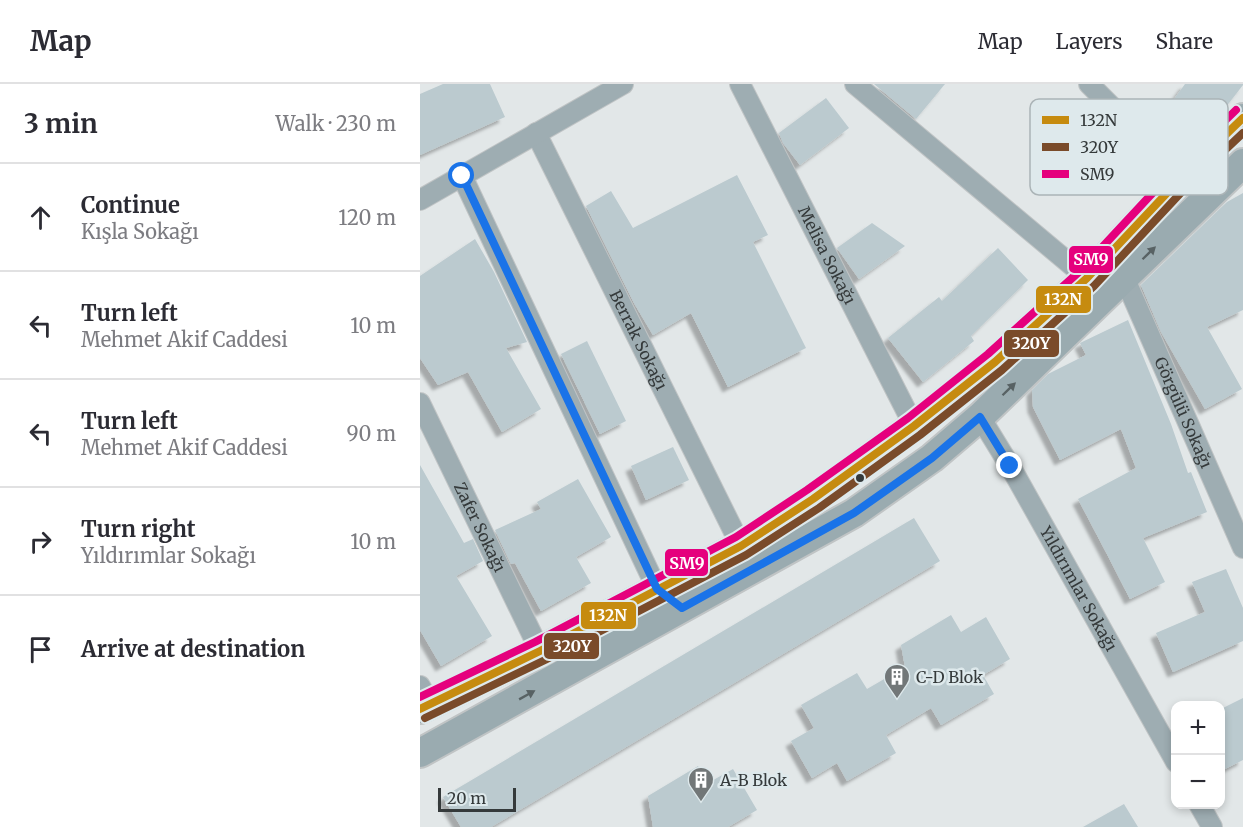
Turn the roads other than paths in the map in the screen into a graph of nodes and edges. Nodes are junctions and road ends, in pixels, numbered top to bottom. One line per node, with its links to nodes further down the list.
1 (623, 84): 7 (street)
2 (740, 84): 19 (street, Melisa Sokağı)
3 (855, 84): 16 (street)
4 (1089, 84): 5 (street)
5 (1104, 99)
6 (1243, 118): 8 (main road)
7 (536, 133): 10 (street); 20 (street, Berrak Sokağı)
8 (1228, 133)
9 (1243, 163): 11 (main road, one-way to 9)
10 (462, 176): 14 (street); 22 (street)
11 (1228, 177)
12 (1165, 195): 16 (main road)
13 (1210, 195): 15 (main road, one-way to 13)
14 (420, 200)
15 (1124, 277): 16 (main road); 18 (main road, one-way to 15); 21 (street, Görgülü Sokağı)
16 (1087, 278): 19 (main road)
17 (420, 403): 24 (street, Zafer Sokağı)
18 (980, 417): 23 (main road); 28 (street, Yıldırımlar Sokağı)
19 (914, 426): 20 (main road)
20 (741, 546): 22 (main road)
21 (1243, 548)
22 (657, 589): 23 (main road); 24 (main road)
23 (682, 608): 26 (main road, one-way to 23)
24 (540, 651): 25 (main road)
25 (423, 699): 26 (main road)
26 (487, 717): 27 (main road)
27 (420, 753)
28 (1172, 755)
29 (1202, 809): 30 (street)
30 (1212, 827)

